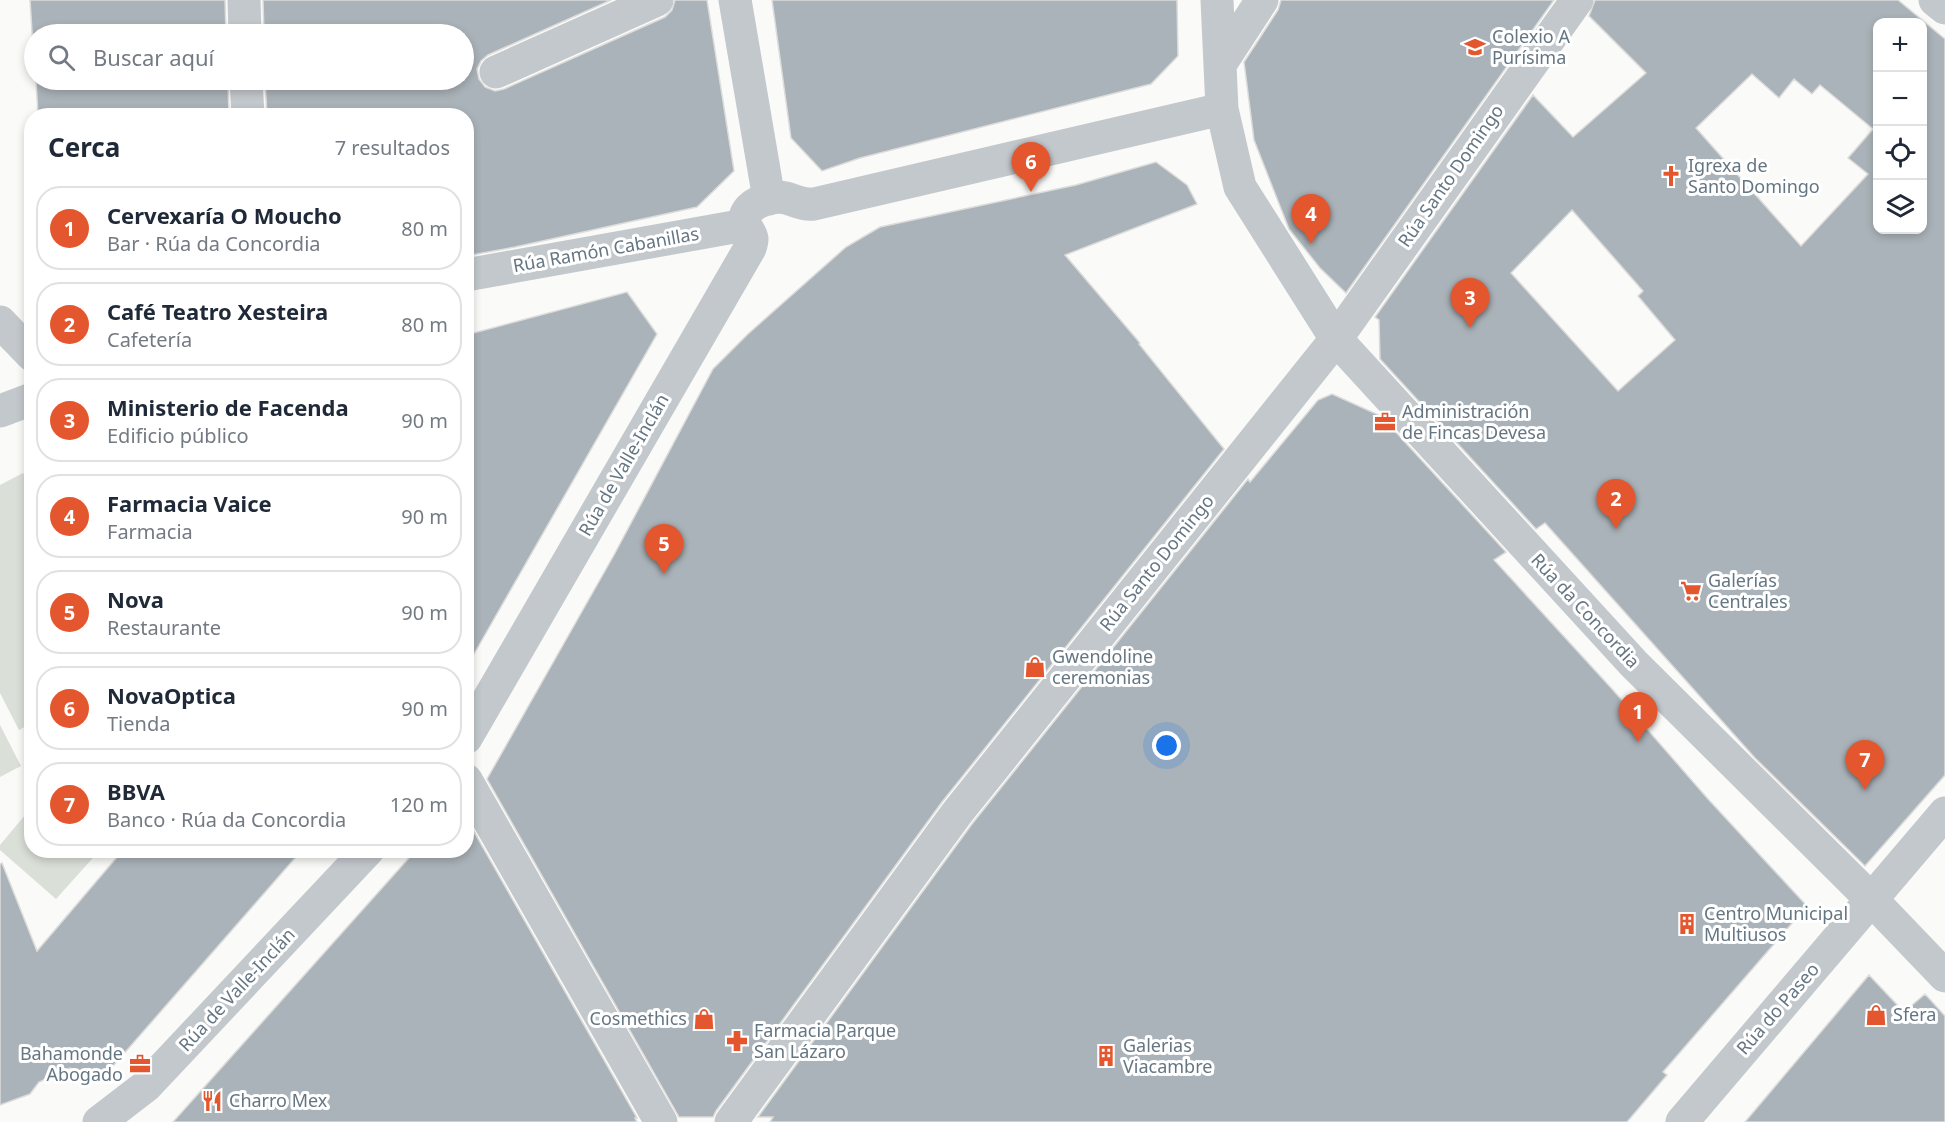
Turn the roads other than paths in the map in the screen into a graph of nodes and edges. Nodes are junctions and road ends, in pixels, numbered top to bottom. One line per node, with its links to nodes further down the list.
1 (244, 0): 9 (street)
2 (657, 0): 11 (street)
3 (735, 0): 15 (street)
4 (1217, 0): 10 (street, Rúa da Concordia)
5 (1262, 0): 10 (street)
6 (1577, 0): 19 (street, Rúa Santo Domingo)
7 (1935, 0): 8 (street)
8 (1945, 8)
9 (245, 24)
10 (1221, 63): 14 (street, Rúa da Concordia)
11 (496, 72)
12 (247, 90): 13 (street)
13 (248, 108)
14 (1222, 109): 15 (street); 19 (street, Rúa da Concordia)
15 (769, 199): 16 (street)
16 (745, 225): 17 (street, Rúa Ramón Cabanillas); 23 (street, Rúa de Valle-Inclán)
17 (474, 274)
18 (0, 322): 20 (street)
19 (1336, 339): 27 (street, Rúa da Concordia); 31 (street, Rúa Santo Domingo)
20 (24, 347)
21 (24, 402): 22 (street)
22 (0, 411)
23 (474, 724)
24 (474, 794): 30 (street)
25 (1945, 813): 27 (street, Rúa do Paseo)
26 (360, 858): 29 (street, Rúa de Valle-Inclán)
27 (1872, 900): 28 (street, Rúa da Concordia); 32 (street, Rúa do Paseo)
28 (1945, 976)
29 (99, 1122)
30 (661, 1122)
31 (731, 1122)
32 (1682, 1122)

